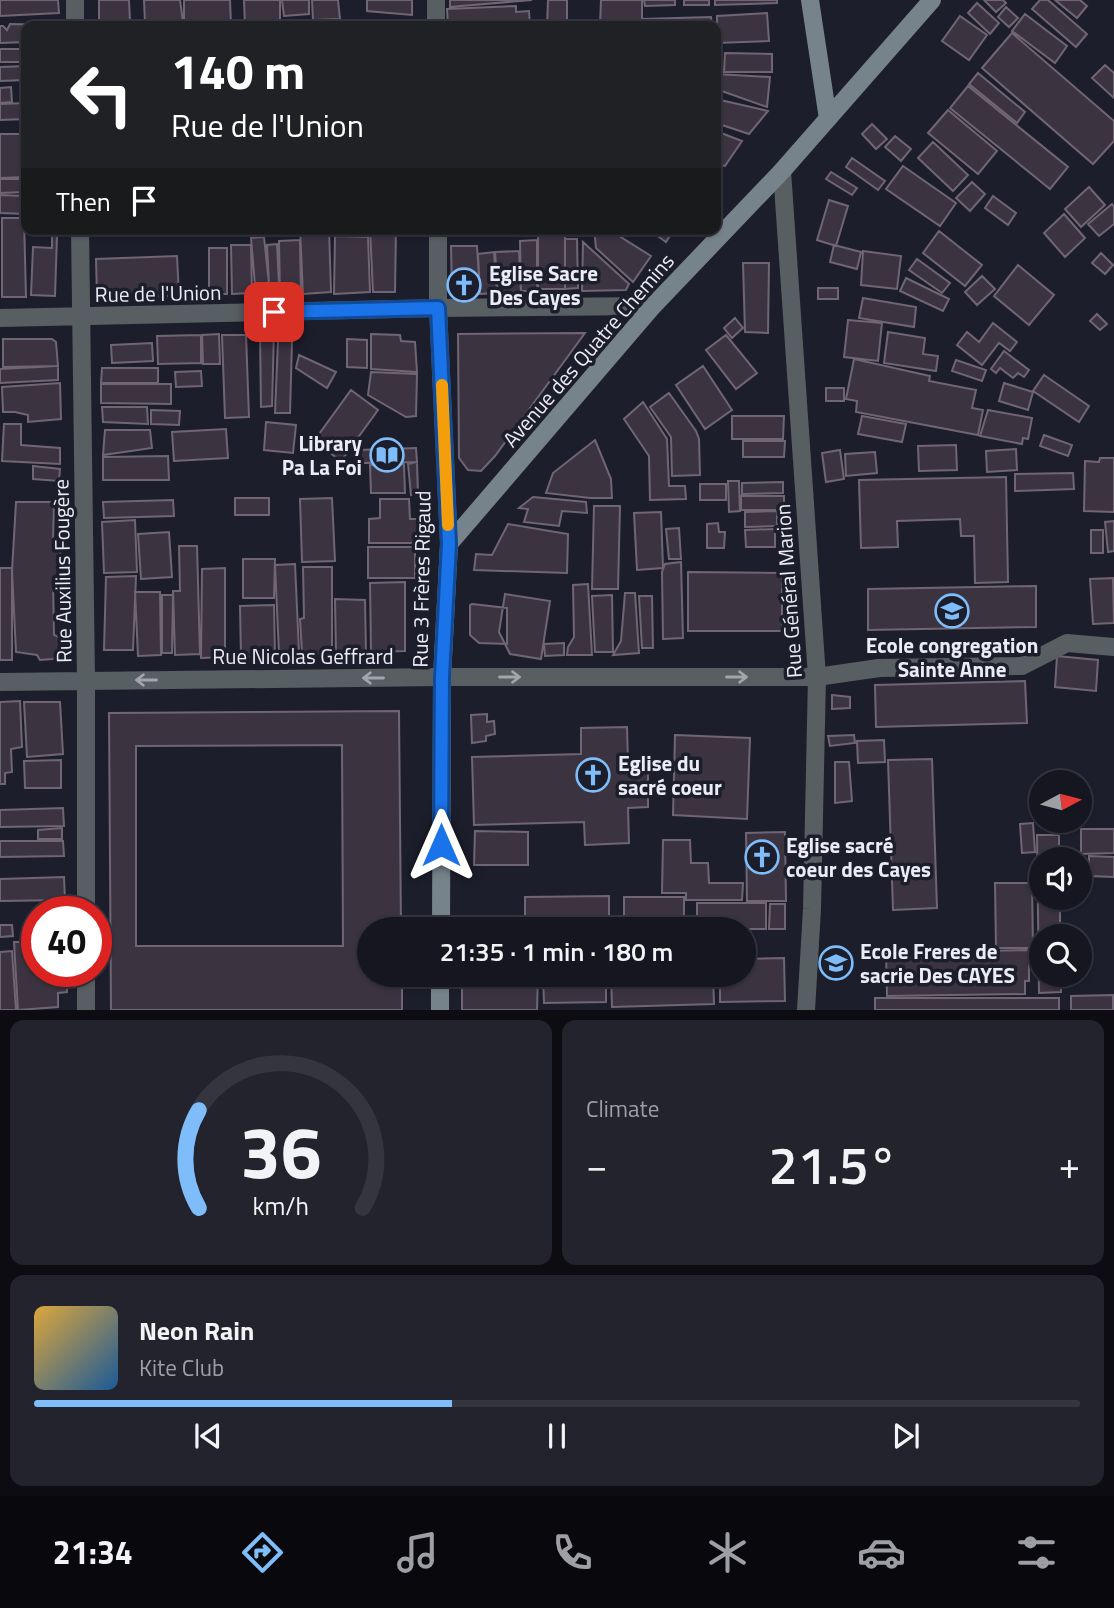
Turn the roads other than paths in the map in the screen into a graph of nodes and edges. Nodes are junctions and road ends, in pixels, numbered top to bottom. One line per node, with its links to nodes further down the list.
1 (75, 0): 5 (street)
2 (436, 0): 6 (street)
3 (810, 0): 7 (main road)
4 (932, 0): 7 (main road, Avenue des Quatre Chemins)
5 (75, 21)
6 (436, 21)
7 (828, 119): 8 (main road, Avenue des Quatre Chemins)
8 (782, 171): 12 (main road, Avenue des Quatre Chemins); 20 (street, Rue Général Marion)
9 (80, 235): 15 (street, Rue Auxilius Fougère)
10 (438, 235): 14 (street, Rue 3 Frères Rigaud)
11 (721, 235): 13 (main road, Avenue des Quatre Chemins)
12 (721, 235)
13 (653, 306): 14 (street, Rue de l'Union); 17 (main road, Avenue des Quatre Chemins)
14 (438, 308): 15 (street, Rue de l'Union); 17 (street, Rue 3 Frères Rigaud)
15 (82, 317): 16 (street, Rue de l'Union); 21 (street, Rue Auxilius Fougère)
16 (0, 318)
17 (449, 544): 19 (main road, Rue 3 Frères Rigaud)
18 (1114, 647): 20 (street, Rue Nicolas Geffrard)
19 (442, 677): 20 (street, Rue Nicolas Geffrard, one-way to 20); 21 (street, Rue Nicolas Geffrard, one-way to 21); 24 (main road, Rue 3 Frères Rigaud)
20 (817, 677): 29 (street, Rue Général Marion)
21 (86, 680): 22 (street, Rue Nicolas Geffrard); 23 (street, Rue Auxilius Fougère)
22 (0, 682)
23 (86, 896)
24 (441, 917)
25 (86, 987): 27 (street)
26 (440, 987): 28 (main road)
27 (86, 1010)
28 (440, 1010)
29 (806, 1010)

